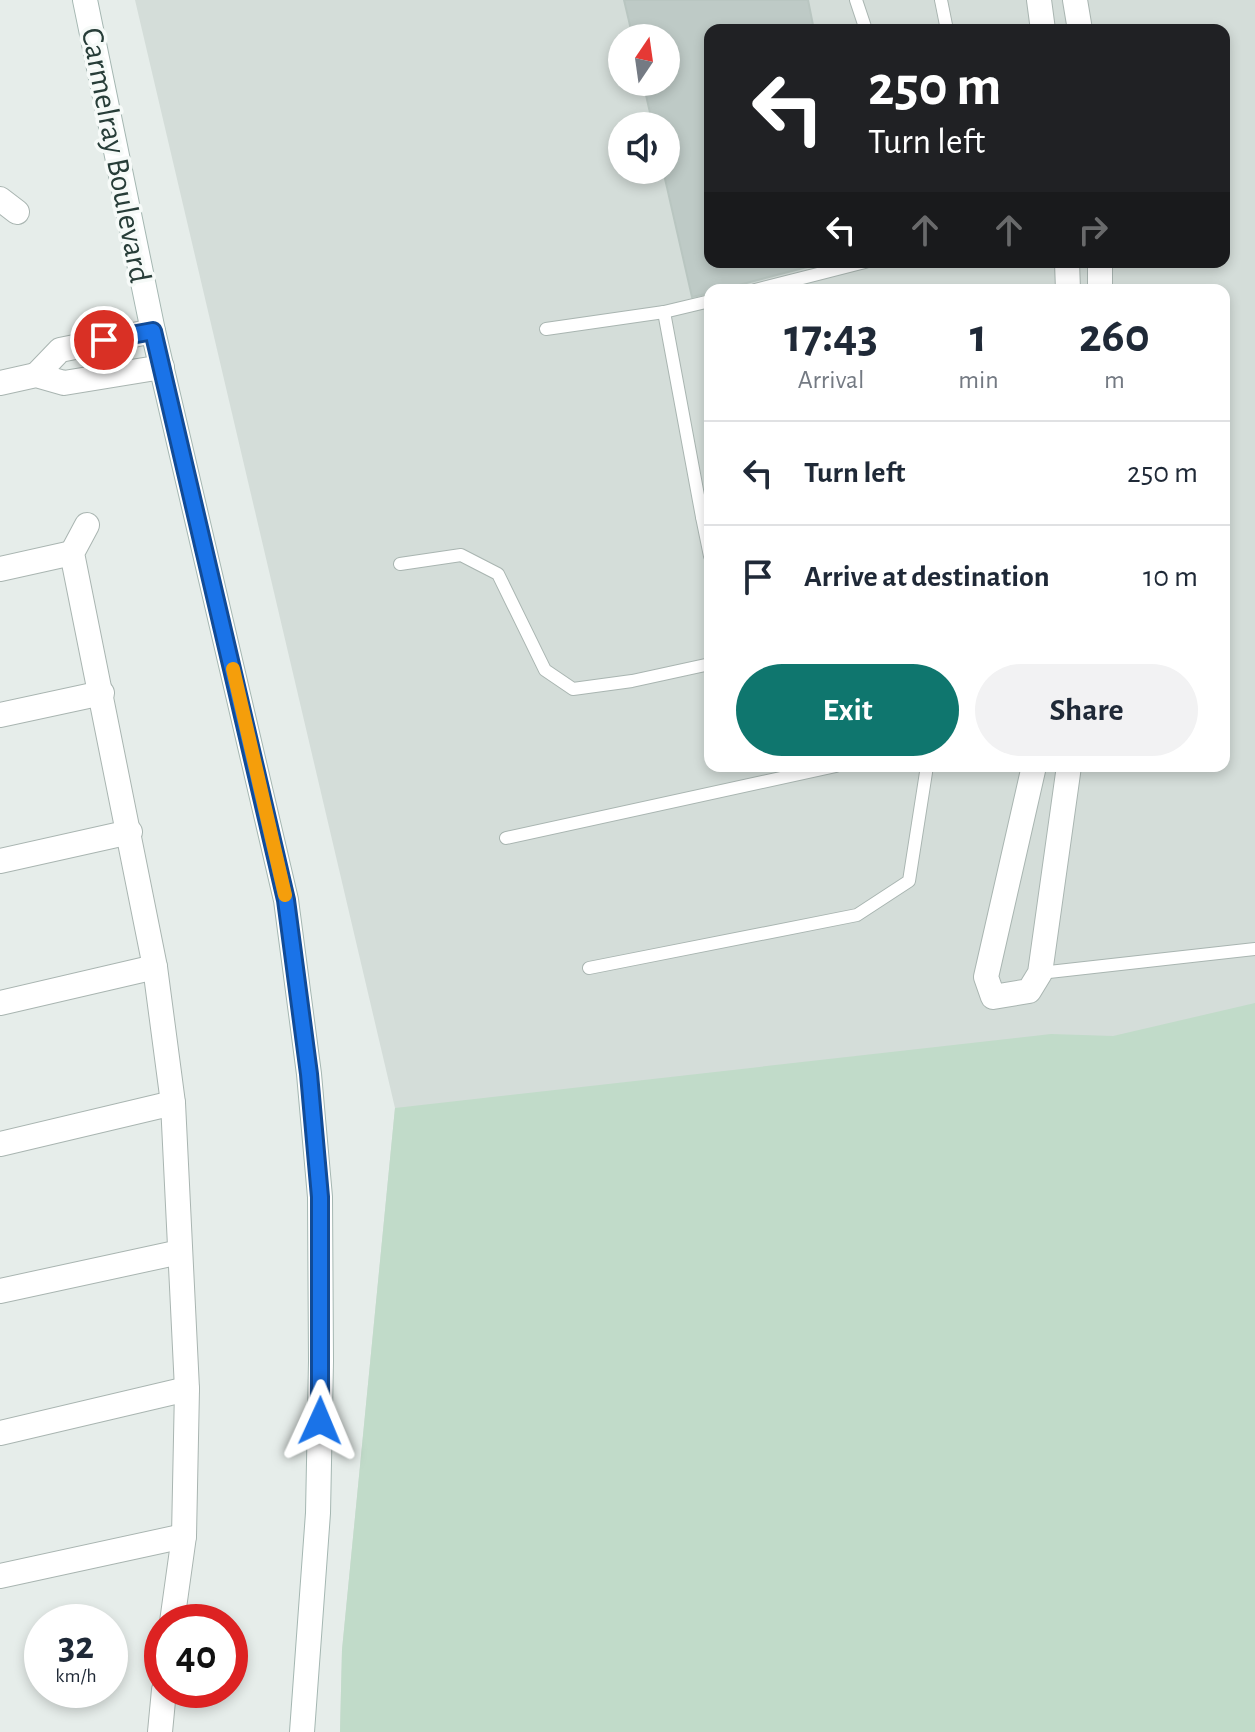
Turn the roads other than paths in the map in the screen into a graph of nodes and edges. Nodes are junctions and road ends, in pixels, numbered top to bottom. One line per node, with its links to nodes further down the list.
1 (85, 0): 15 (street, Carmelray Boulevard)
2 (856, 0): 6 (lane)
3 (941, 0): 7 (lane)
4 (1039, 0): 8 (street)
5 (1075, 0): 9 (street)
6 (864, 24)
7 (946, 24)
8 (1042, 24)
9 (1079, 24)
10 (841, 268): 11 (lane)
11 (779, 284)
12 (704, 302): 13 (lane)
13 (664, 312): 14 (lane); 19 (lane)
14 (546, 329)
15 (153, 331): 16 (street, Carmelray Boulevard); 17 (street)
16 (162, 367): 17 (street); 50 (street, Carmelray Boulevard)
17 (36, 375): 18 (street)
18 (0, 383)
19 (704, 506)
20 (87, 525): 21 (street)
21 (72, 553): 23 (street); 25 (street)
22 (400, 564): 24 (lane)
23 (0, 569)
24 (704, 665)
25 (102, 693): 26 (street); 31 (street)
26 (0, 715)
27 (808, 772): 32 (lane)
28 (926, 772): 36 (lane)
29 (1033, 772): 37 (street)
30 (1068, 772): 37 (street)
31 (130, 832): 33 (street); 35 (street)
32 (506, 838)
33 (0, 861)
34 (1255, 949): 37 (lane)
35 (155, 967): 38 (street); 39 (street)
36 (589, 968)
37 (1040, 973)
38 (0, 1003)
39 (173, 1103): 40 (street); 41 (street)
40 (0, 1144)
41 (180, 1252): 42 (street); 43 (street)
42 (0, 1291)
43 (187, 1389): 44 (street); 45 (street)
44 (0, 1433)
45 (184, 1536): 46 (street); 47 (street)
46 (0, 1576)
47 (175, 1604)
48 (162, 1708): 49 (street)
49 (160, 1732)
50 (302, 1732)

